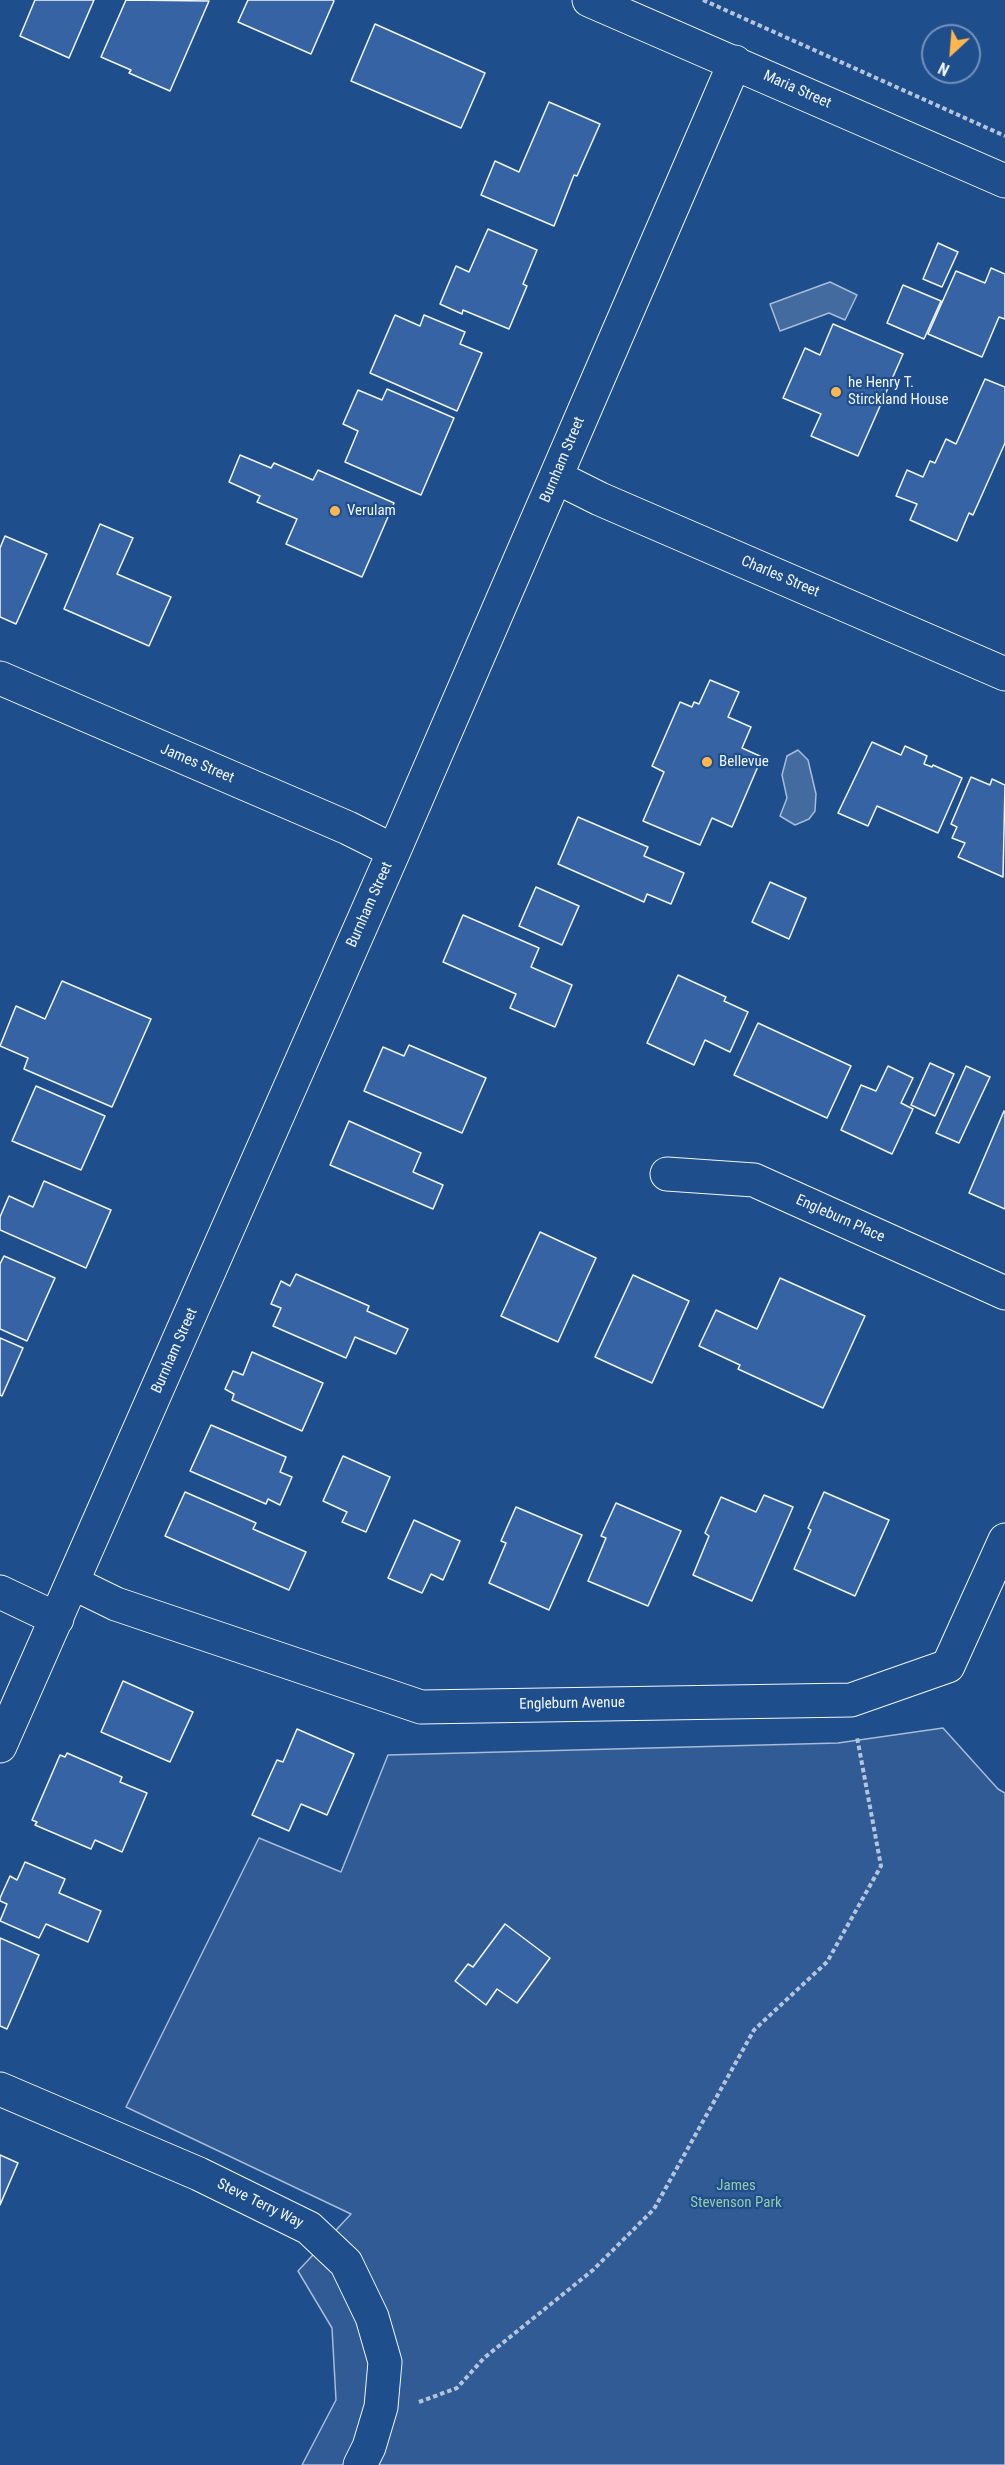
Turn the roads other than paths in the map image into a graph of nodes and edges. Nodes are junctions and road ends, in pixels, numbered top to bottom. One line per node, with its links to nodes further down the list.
1 (589, 0): 2 (street, Maria Street)
2 (735, 62): 3 (street, Maria Street); 4 (street, Burnham Street)
3 (1005, 181)
4 (555, 477): 5 (street, Charles Street); 7 (street, Burnham Street)
5 (1005, 674)
6 (0, 678): 7 (street, James Street)
7 (394, 851): 11 (street, Burnham Street)
8 (667, 1174): 9 (street, Engleburn Place)
9 (1005, 1293)
10 (1005, 1540): 11 (street, Engleburn Avenue)
11 (73, 1583): 13 (street, Burnham Street)
12 (0, 1592): 13 (street)
13 (57, 1619): 14 (street, Burnham Street)
14 (0, 1746)
15 (0, 2088): 16 (street, Steve Terry Way)
16 (360, 2465)

